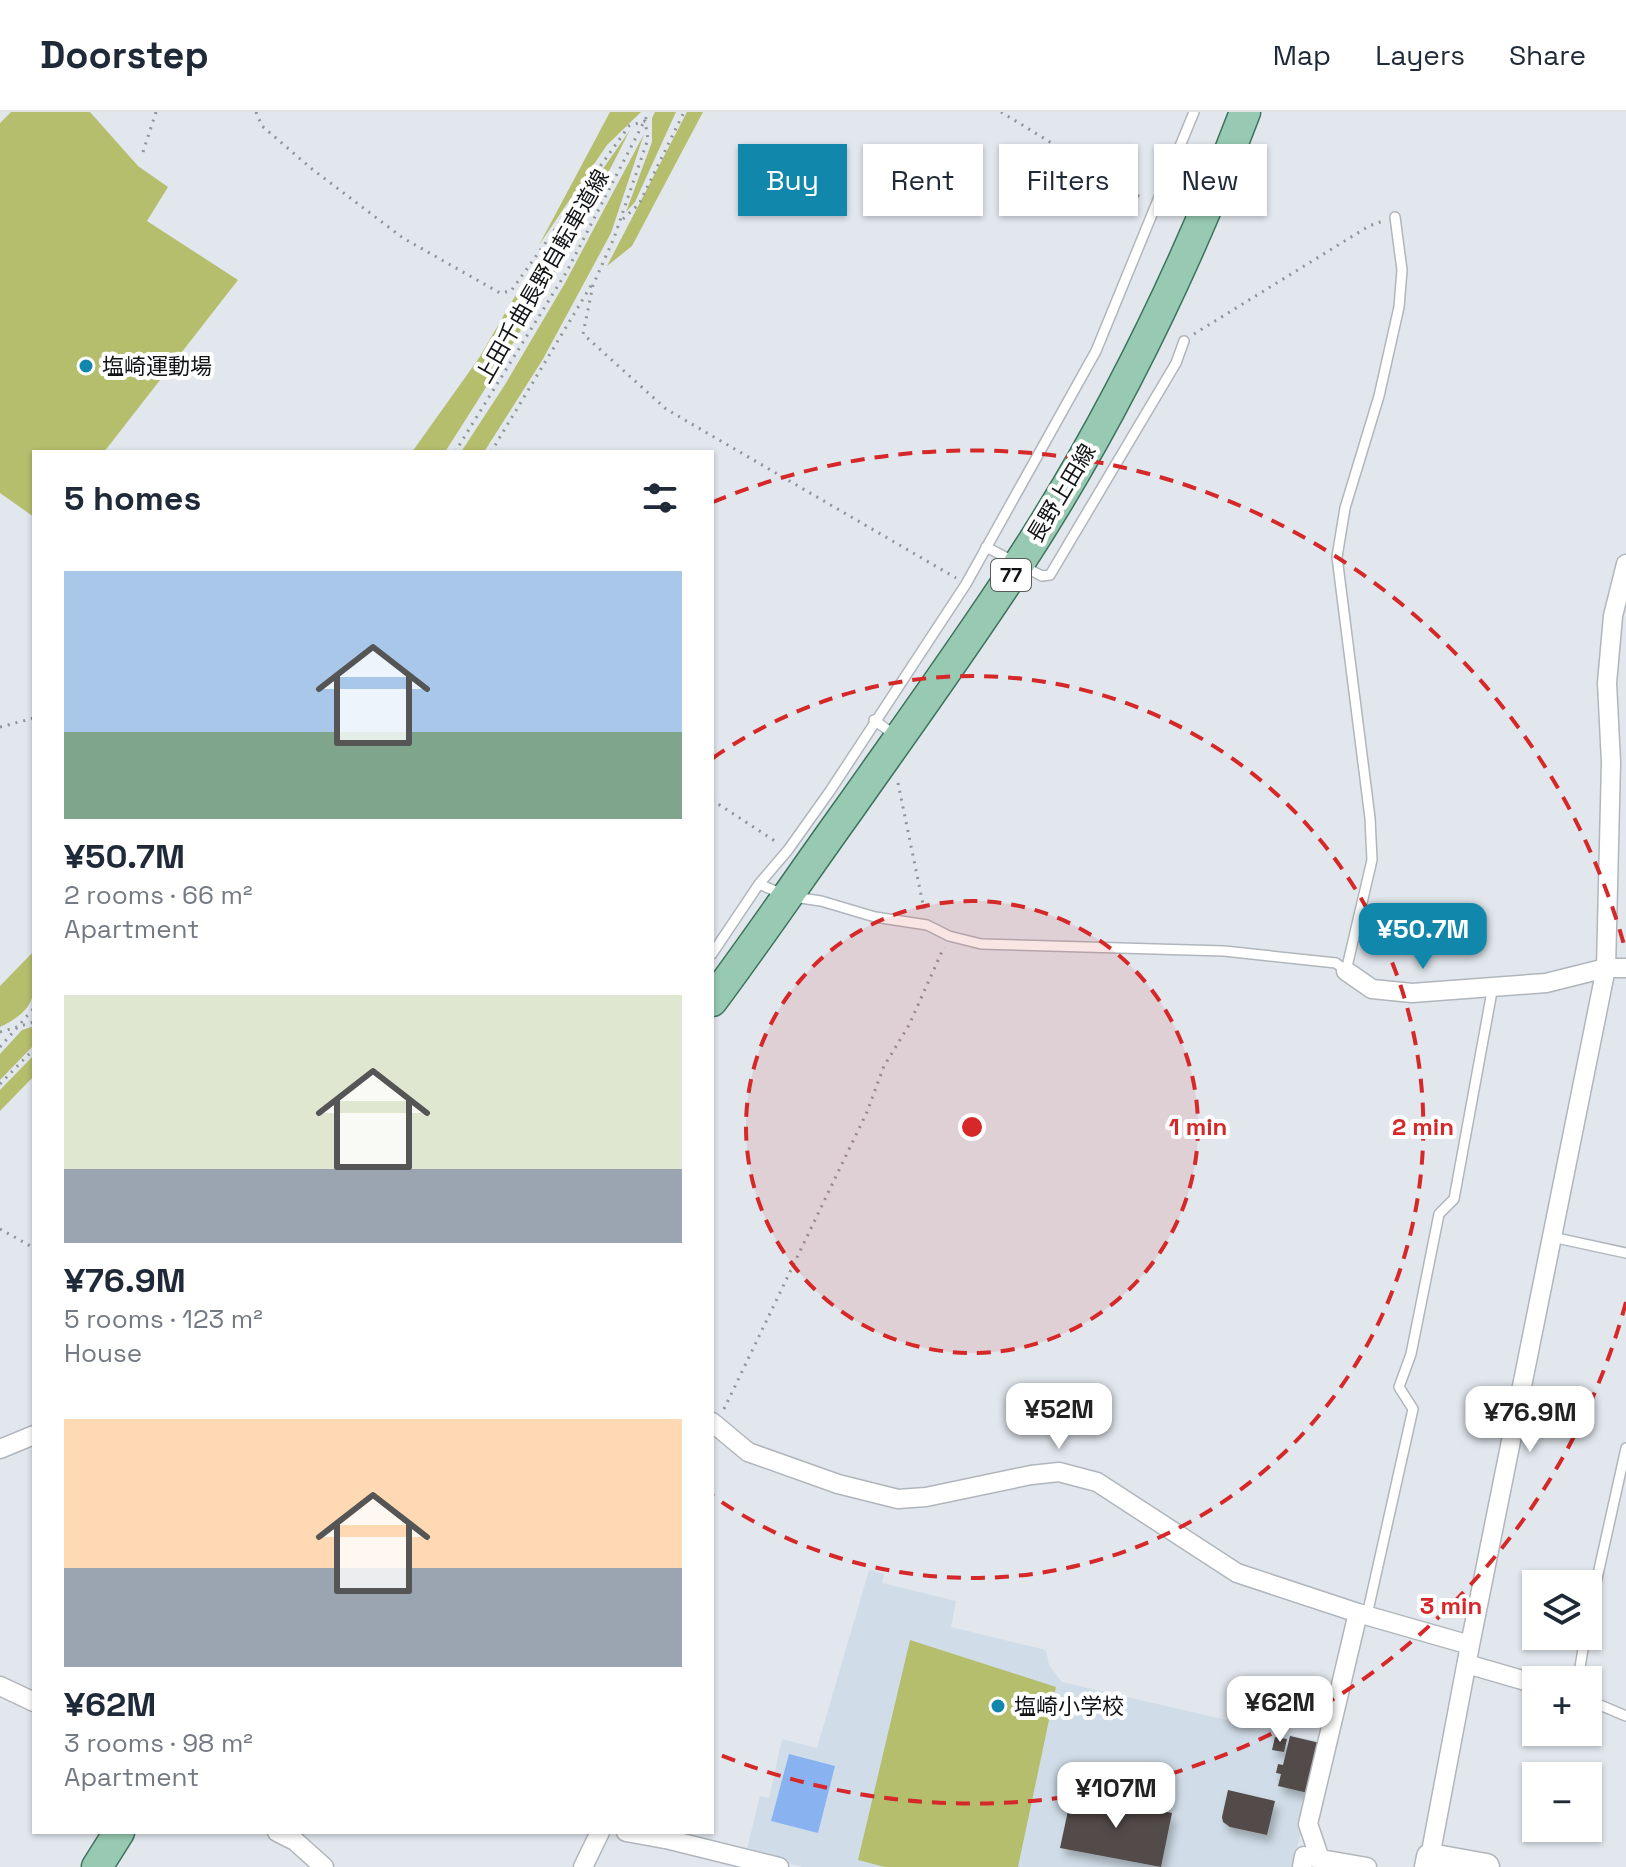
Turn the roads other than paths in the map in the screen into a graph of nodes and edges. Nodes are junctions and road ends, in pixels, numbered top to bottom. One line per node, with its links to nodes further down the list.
1 (1194, 112): 5 (lane)
2 (1245, 112): 7 (main road, 長野上田線 / 77)
3 (1395, 217): 15 (lane)
4 (1184, 341): 7 (lane)
5 (986, 547): 7 (lane); 8 (lane)
6 (1626, 564): 13 (street)
7 (1018, 565): 9 (main road, 長野上田線 / 77)
8 (874, 720): 9 (lane); 10 (lane)
9 (890, 750): 11 (main road, 長野上田線 / 77)
10 (759, 884): 11 (lane); 12 (lane)
11 (787, 896): 15 (lane); 17 (main road, 長野上田線 / 77)
12 (714, 951)
13 (1606, 968): 14 (street); 16 (street); 18 (street)
14 (1626, 968)
15 (1346, 971): 16 (street)
16 (1493, 986): 25 (lane)
17 (714, 998)
18 (1552, 1237): 19 (lane); 26 (street)
19 (1626, 1253)
20 (714, 1432): 25 (street)
21 (32, 1436): 23 (street)
22 (1626, 1448): 24 (lane)
23 (0, 1449)
24 (1599, 1570)
25 (1362, 1614): 26 (street); 36 (street)
26 (1469, 1654): 27 (street); 37 (street)
27 (1522, 1678)
28 (0, 1686): 29 (street)
29 (32, 1701)
30 (1602, 1706): 31 (lane)
31 (1626, 1716)
32 (118, 1834): 38 (main road)
33 (281, 1834): 39 (street)
34 (599, 1834): 40 (street)
35 (637, 1834): 41 (street)
36 (1320, 1859): 42 (street); 43 (street)
37 (1429, 1862): 44 (street)
38 (97, 1867)
39 (324, 1867)
40 (583, 1867)
41 (779, 1867)
42 (1302, 1867)
43 (1367, 1867)
44 (1486, 1867)

